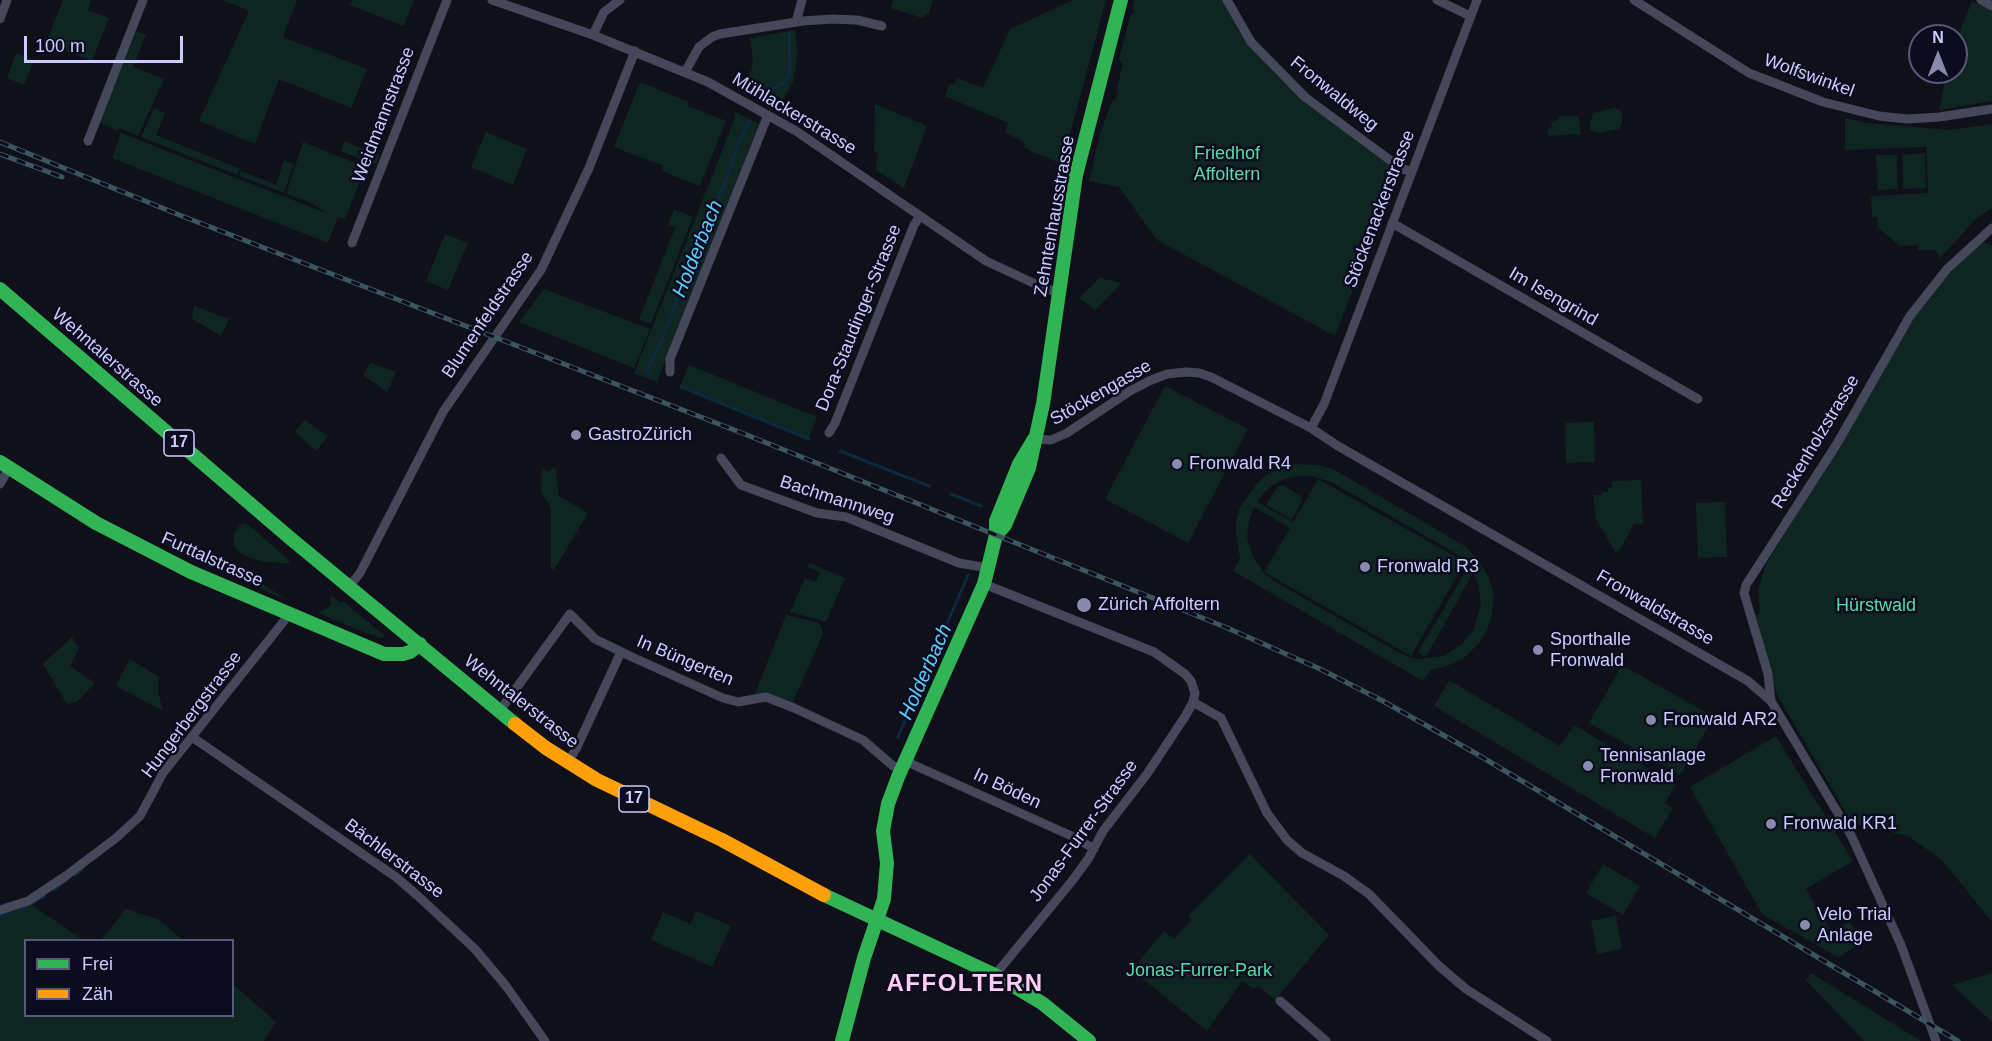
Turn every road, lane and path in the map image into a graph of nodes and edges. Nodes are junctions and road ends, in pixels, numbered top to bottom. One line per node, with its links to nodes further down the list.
1 (8, 0): 15 (street)
2 (143, 0): 23 (street)
3 (447, 0): 28 (street, Weidmannstrasse)
4 (492, 0): 18 (street, Mühlackerstrasse)
5 (620, 0): 18 (street)
6 (802, 0): 16 (street)
7 (1121, 0): 30 (street, Zehntenhausstrasse)
8 (1227, 0): 24 (street, Fronwaldweg)
9 (1437, 0): 14 (street)
10 (1477, 0): 14 (street, Stöckenackerstrasse)
11 (1634, 0): 21 (street, Wolfswinkel)
12 (1981, 0): 13 (street)
13 (1992, 6)
14 (1470, 16): 24 (street, Stöckenackerstrasse)
15 (0, 19)
16 (796, 22): 17 (street); 20 (street)
17 (882, 26)
18 (593, 34): 19 (street, Mühlackerstrasse)
19 (635, 51): 20 (street, Mühlackerstrasse); 42 (street, Blumenfeldstrasse)
20 (685, 72): 22 (street, Mühlackerstrasse)
21 (1992, 109)
22 (768, 115): 25 (street, Mühlackerstrasse); 31 (street)
23 (88, 141)
24 (1412, 171): 26 (street, Stöckenackerstrasse)
25 (920, 216): 30 (street, Mühlackerstrasse); 35 (street, Dora-Staudinger-Strasse)
26 (1392, 223): 33 (street, Im Isengrind); 34 (street, Stöckenackerstrasse)
27 (1992, 228): 46 (street, Reckenholzstrasse)
28 (352, 243)
29 (0, 289): 42 (street, Wehntalerstrasse / 17)
30 (1059, 292): 36 (street, Zehntenhausstrasse)
31 (670, 372)
32 (1186, 372): 34 (street, Fronwaldstrasse); 36 (street, Stöckengasse)
33 (1698, 399)
34 (1311, 428): 46 (street, Fronwaldstrasse)
35 (829, 432)
36 (1034, 439): 40 (street, Zehntenhausstrasse)
37 (721, 458): 40 (street, Bachmannweg)
38 (5, 465): 39 (street); 43 (street, Furttalstrasse)
39 (0, 484)
40 (988, 568): 41 (street, Zehntenhausstrasse)
41 (984, 584): 47 (street); 51 (street, Zehntenhausstrasse)
42 (349, 587): 44 (street, Wehntalerstrasse / 17)
43 (288, 614): 44 (street, Furttalstrasse); 49 (street, Hungerbergstrasse)
44 (420, 644): 48 (street, Wehntalerstrasse / 17)
45 (621, 652): 48 (street, In Büngerten); 50 (street); 51 (street, In Büngerten)
46 (1771, 700): 62 (street, Fronwaldstrasse)
47 (1193, 702): 52 (street, Jonas-Furrer-Strasse); 61 (street)
48 (499, 712): 50 (street, Wehntalerstrasse / 17)
49 (192, 736): 53 (street, Hungerbergstrasse); 57 (street, Bächlerstrasse)
50 (568, 762): 54 (street, Wehntalerstrasse / 17)
51 (904, 765): 52 (street, In Böden); 54 (street, Zehntenhausstrasse)
52 (1094, 849): 55 (street, Jonas-Furrer-Strasse)
53 (0, 910)
54 (877, 921): 55 (street, Wehntalerstrasse / 17); 58 (street, Zehntenhausstrasse)
55 (995, 975): 59 (street, Wehntalerstrasse / 17)
56 (1280, 1001): 60 (street)
57 (545, 1041)
58 (842, 1041)
59 (1089, 1041)
60 (1326, 1041)
61 (1546, 1041)
62 (1936, 1041)

